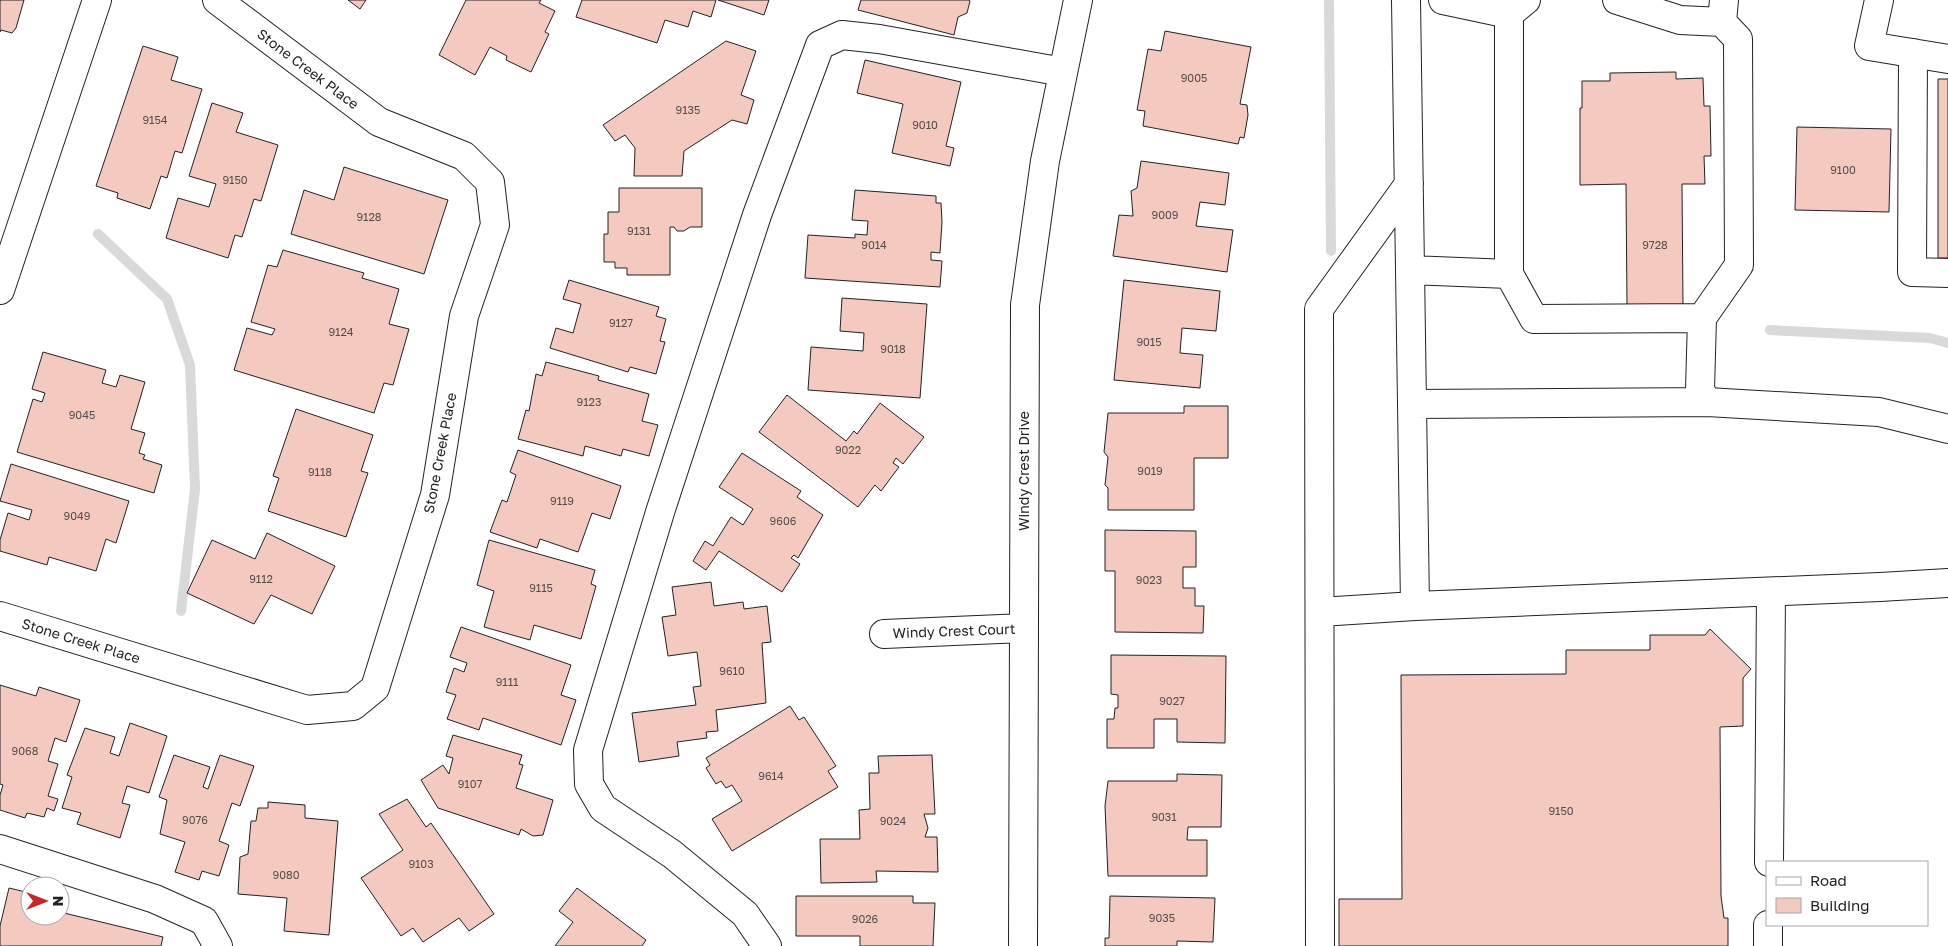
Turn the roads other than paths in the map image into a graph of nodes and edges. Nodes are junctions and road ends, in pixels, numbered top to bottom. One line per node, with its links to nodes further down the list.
1 (97, 0): 17 (street)
2 (217, 0): 26 (street, Stone Creek Place)
3 (1078, 0): 12 (street, Windy Crest Drive)
4 (1406, 0): 13 (street)
5 (1443, 0): 8 (street)
6 (1617, 0): 9 (street)
7 (1879, 0): 10 (street)
8 (1517, 7): 16 (street)
9 (1723, 11): 18 (street)
10 (1913, 53): 11 (street); 15 (street)
11 (1948, 60)
12 (1063, 72): 27 (street, Windy Crest Drive); 33 (street)
13 (1409, 184): 14 (street); 25 (street)
14 (1410, 270): 16 (street); 20 (street)
15 (1948, 273)
16 (1509, 274): 18 (street)
17 (0, 290)
18 (1702, 318): 19 (street)
19 (1707, 402): 20 (street); 21 (street)
20 (1412, 404): 24 (street)
21 (1948, 429)
22 (1948, 583): 23 (street)
23 (1771, 592): 24 (street); 30 (street)
24 (1415, 606): 25 (street)
25 (1320, 612): 35 (street)
26 (0, 616)
27 (1024, 628): 28 (street, Windy Crest Court); 34 (street, Windy Crest Drive)
28 (884, 634)
29 (0, 849): 32 (street)
30 (1769, 861)
31 (1768, 926): 36 (street)
32 (218, 946)
33 (767, 946)
34 (1024, 946)
35 (1320, 946)
36 (1768, 946)

